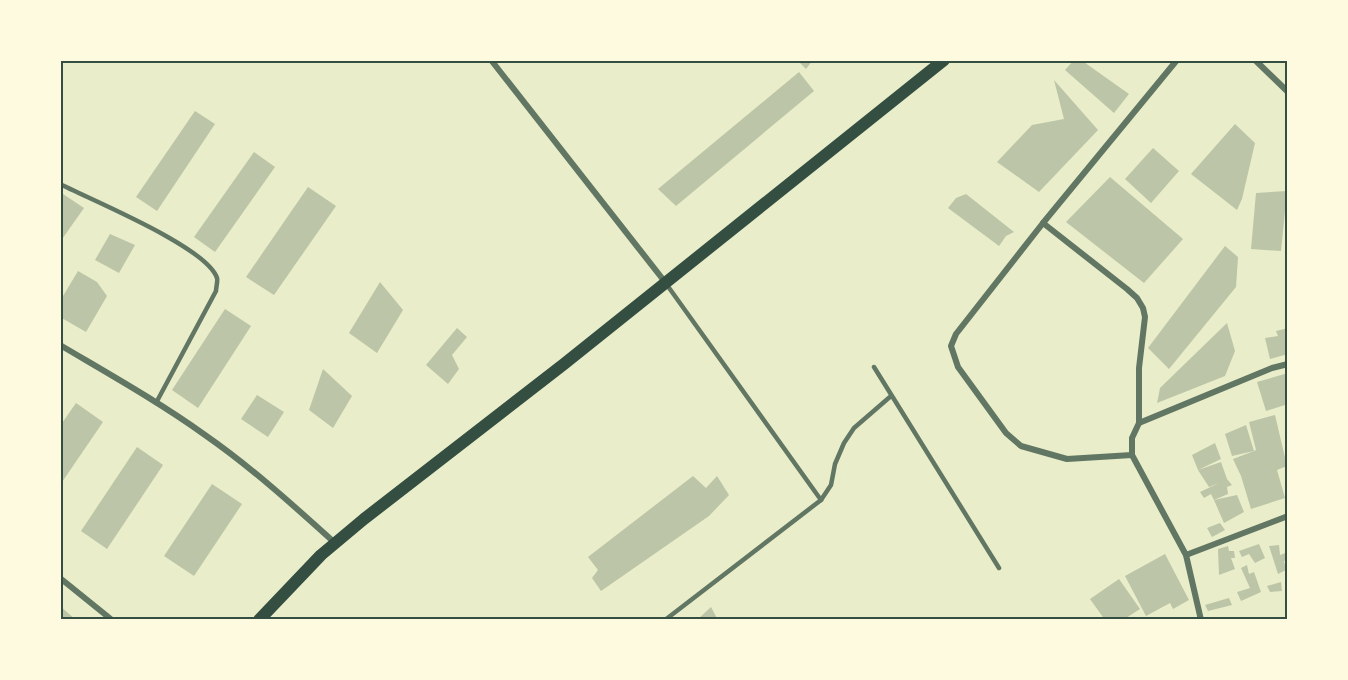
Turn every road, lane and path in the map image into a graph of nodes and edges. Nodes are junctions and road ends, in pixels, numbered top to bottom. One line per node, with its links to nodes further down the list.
1 (491, 60): 8 (street)
2 (944, 60): 8 (main road)
3 (1177, 60): 7 (street)
4 (1255, 60): 5 (street)
5 (1288, 92)
6 (60, 184): 13 (lane)
7 (1043, 223): 14 (street); 15 (street)
8 (665, 282): 16 (lane); 18 (main road)
9 (60, 345): 13 (street)
10 (1288, 364): 14 (street)
11 (874, 367): 12 (lane)
12 (891, 396): 16 (lane); 20 (lane)
13 (156, 403): 18 (street)
14 (1139, 423): 15 (street)
15 (1132, 455): 19 (street)
16 (821, 500): 22 (lane)
17 (1288, 516): 19 (street)
18 (336, 543): 24 (main road)
19 (1186, 555): 26 (street)
20 (999, 568)
21 (60, 578): 23 (street)
22 (670, 618): 25 (lane)
23 (112, 620)
24 (259, 620)
25 (665, 620)
26 (1201, 620)

